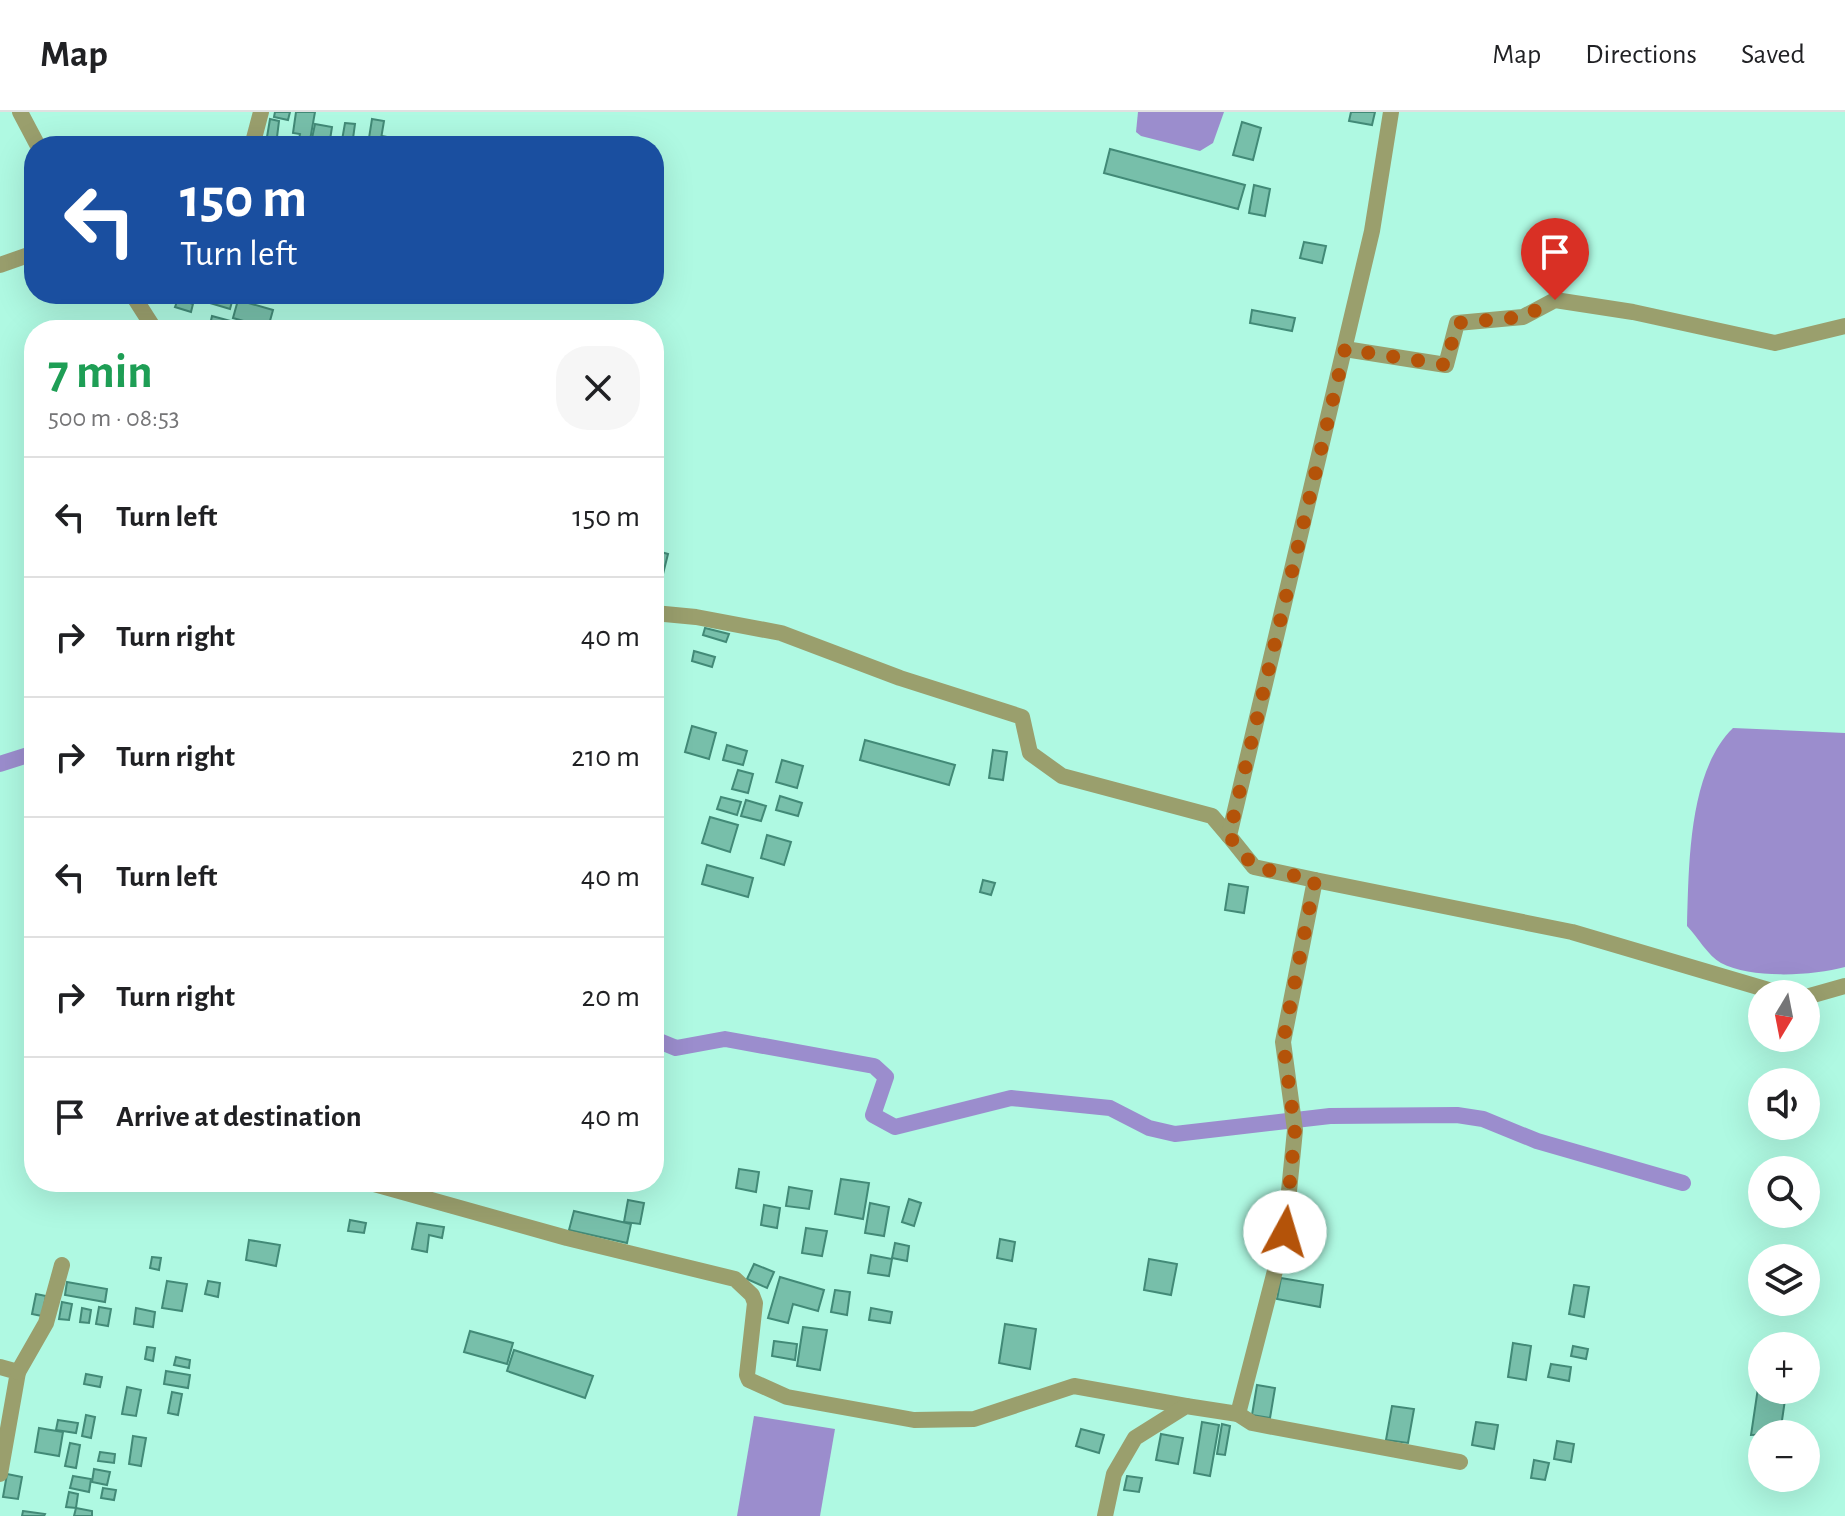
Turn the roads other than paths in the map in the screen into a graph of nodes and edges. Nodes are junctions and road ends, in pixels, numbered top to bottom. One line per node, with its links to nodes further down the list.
1 (20, 112): 4 (street)
2 (261, 112): 5 (street)
3 (1391, 112): 9 (street)
4 (33, 136)
5 (255, 136)
6 (24, 257): 7 (street)
7 (0, 265)
8 (1845, 326): 9 (street)
9 (1345, 349): 11 (street)
10 (664, 614): 11 (street)
11 (1229, 836): 12 (street)
12 (1315, 880): 13 (street); 21 (street)
13 (1748, 984)
14 (1845, 986): 15 (street)
15 (1820, 993)
16 (403, 1192): 20 (street)
17 (62, 1265): 19 (street)
18 (0, 1367): 19 (street)
19 (18, 1372): 23 (street)
20 (1186, 1406): 21 (street); 24 (street)
21 (1238, 1414): 22 (street)
22 (1460, 1462)
23 (0, 1474)
24 (1105, 1516)

